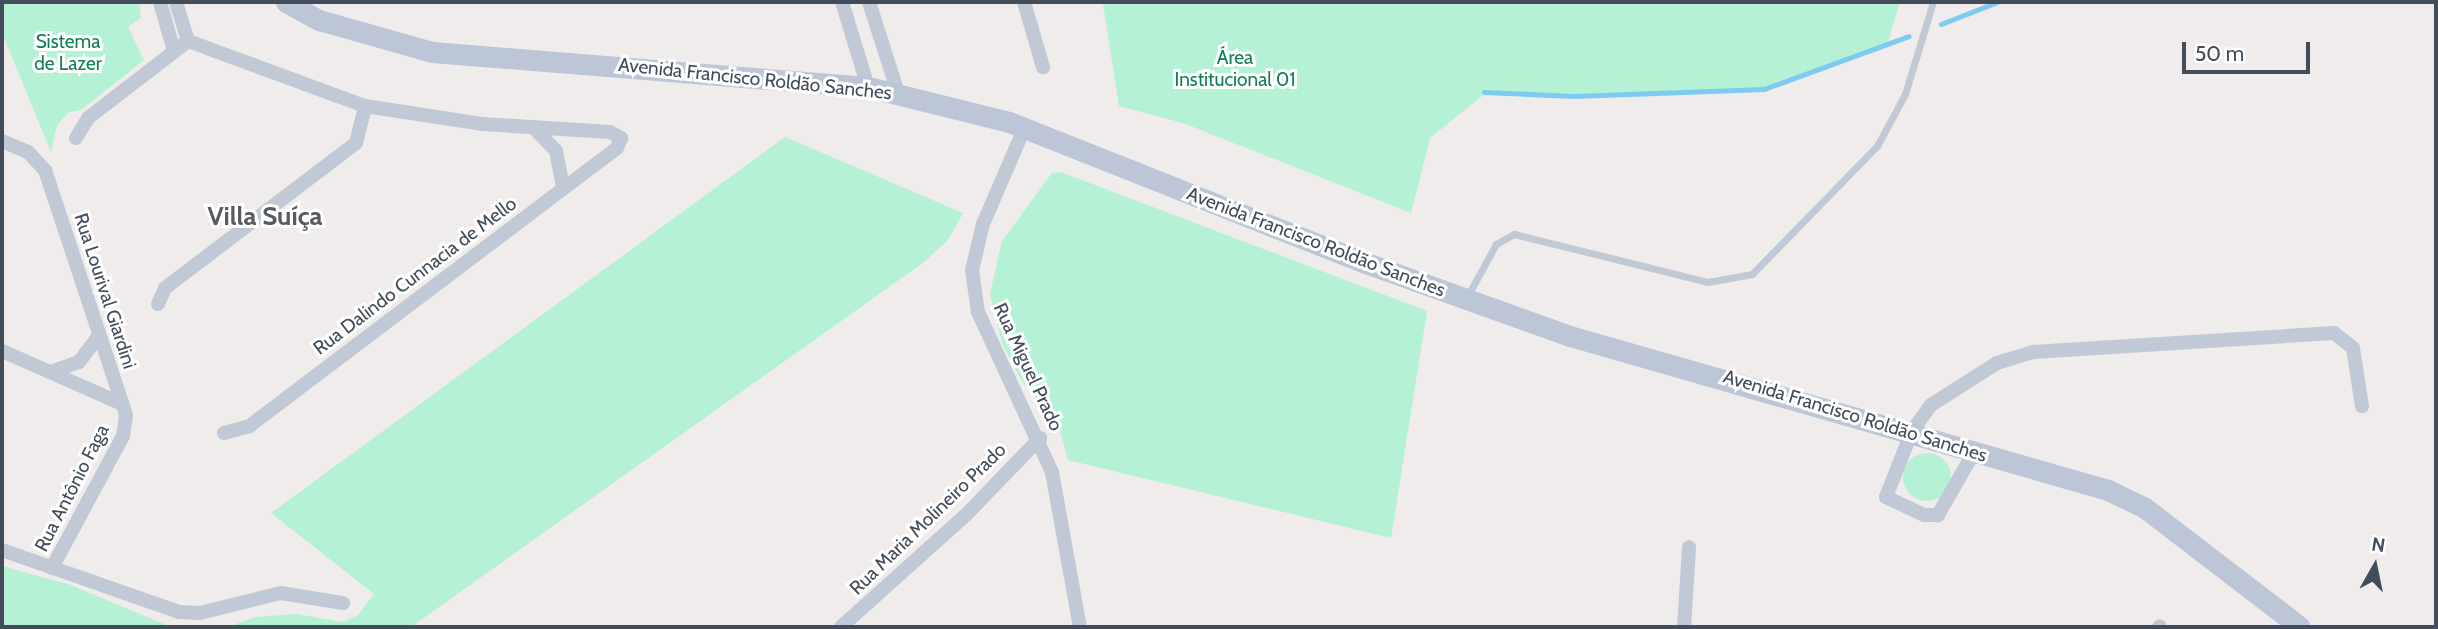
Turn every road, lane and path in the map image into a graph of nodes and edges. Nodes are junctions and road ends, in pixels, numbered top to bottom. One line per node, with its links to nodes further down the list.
1 (160, 2): 9 (street)
2 (176, 2): 8 (street)
3 (286, 2): 11 (street, Avenida Francisco Roldão Sanches)
4 (842, 2): 11 (street)
5 (869, 2): 12 (street)
6 (1024, 2): 10 (street)
7 (1933, 2): 19 (lane)
8 (188, 41): 9 (street); 13 (street)
9 (174, 51): 16 (street)
10 (1042, 66)
11 (868, 87): 12 (street, Avenida Francisco Roldão Sanches)
12 (898, 93): 15 (street, Avenida Francisco Roldão Sanches)
13 (365, 106): 14 (street); 20 (street)
14 (534, 128): 18 (street); 18 (street, Rua Dalindo Cunnacia de Mello)
15 (1024, 129): 19 (street, Avenida Francisco Roldão Sanches); 29 (street, Rua Miguel Prado)
16 (76, 138)
17 (2, 141): 21 (street, Rua Lourival Giardini)
18 (563, 188): 28 (street, Rua Dalindo Cunnacia de Mello)
19 (1466, 299): 27 (street, Avenida Francisco Roldão Sanches)
20 (158, 304)
21 (99, 335): 23 (street); 24 (street, Rua Lourival Giardini)
22 (2, 351): 23 (street)
23 (49, 372): 24 (street)
24 (122, 404): 26 (street, Rua Lourival Giardini)
25 (2362, 406): 27 (street)
26 (126, 425): 33 (street, Rua Antônio Faga)
27 (1912, 431): 30 (street, Avenida Francisco Roldão Sanches); 30 (street)
28 (224, 433)
29 (1040, 438): 35 (street, Rua Maria Molineiro Prado); 36 (street, Rua Miguel Prado)
30 (1974, 452): 38 (street, Avenida Francisco Roldão Sanches)
31 (1689, 547): 37 (street)
32 (2, 550): 33 (street)
33 (52, 568): 34 (street)
34 (343, 603)
35 (841, 627)
36 (1080, 627)
37 (1684, 627)
38 (2300, 627)

